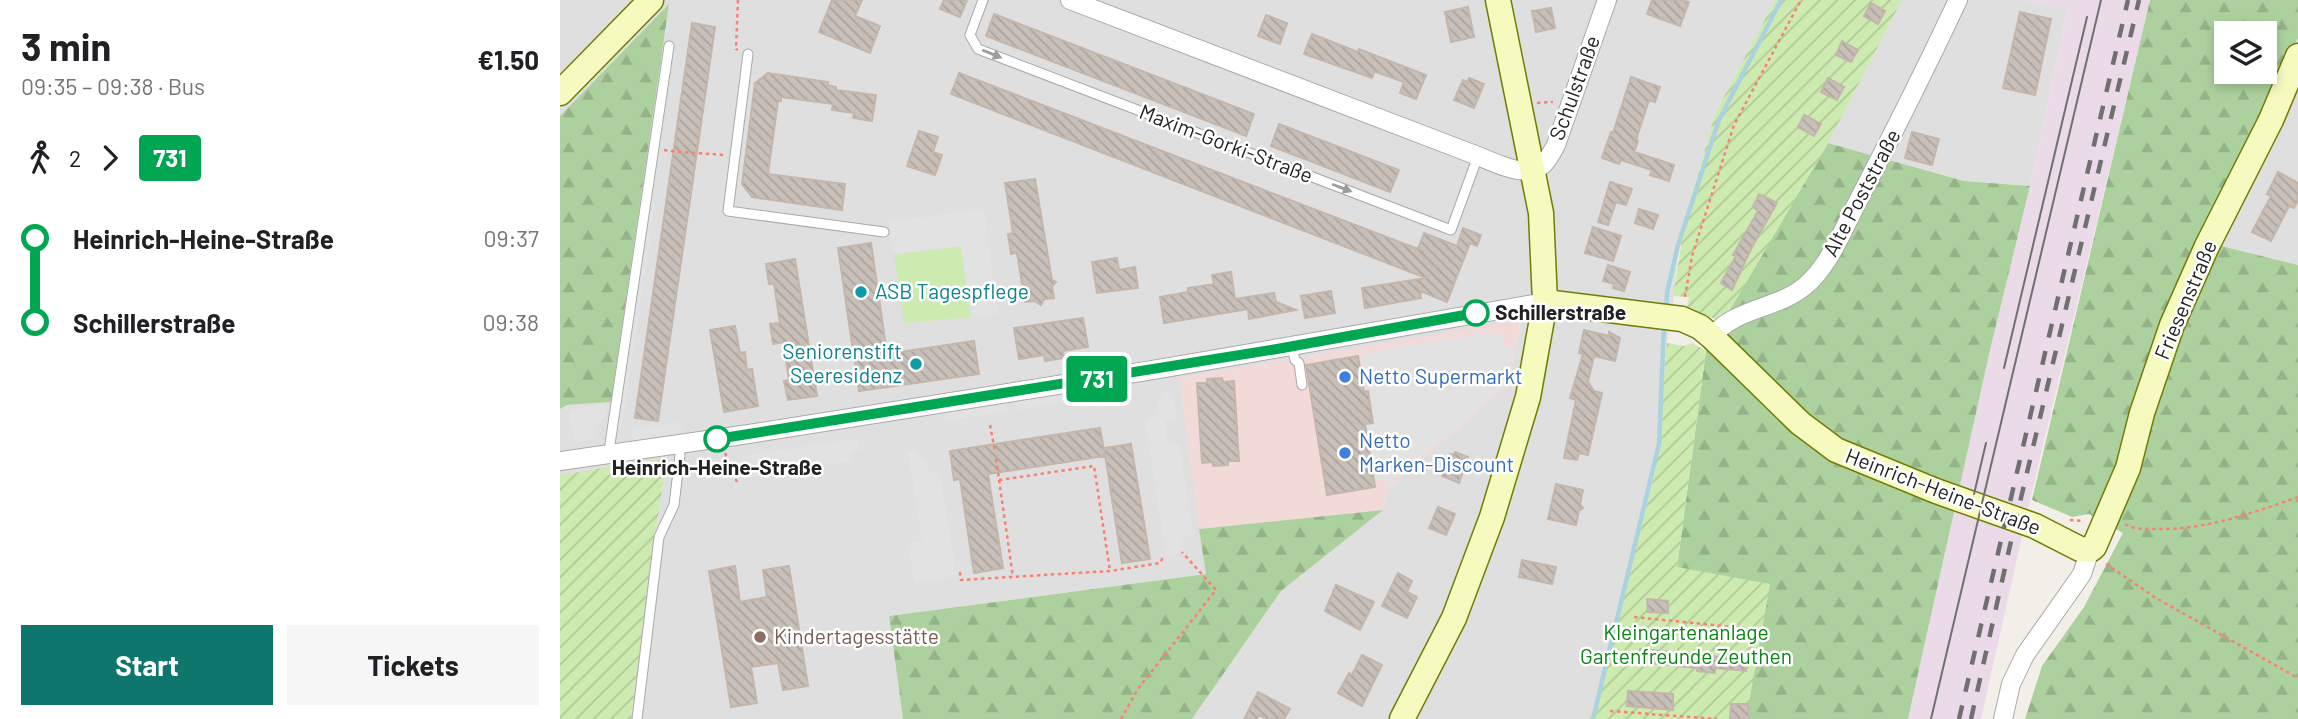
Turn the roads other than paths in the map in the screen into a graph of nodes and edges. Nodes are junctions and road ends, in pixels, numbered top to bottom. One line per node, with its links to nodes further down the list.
1 (651, 0): 10 (street)
2 (984, 0): 11 (lane, Maxim-Gorki-Straße, one-way to 11)
3 (1070, 0): 11 (street)
4 (1498, 0): 12 (street)
5 (1607, 0): 12 (street, Schulstraße)
6 (1958, 0): 15 (street, Alte Poststraße)
7 (669, 46): 19 (lane)
8 (747, 54): 13 (lane)
9 (2298, 57): 21 (street, Friesenstraße)
10 (560, 93)
11 (1478, 156): 12 (street)
12 (1534, 170): 14 (street)
13 (884, 232)
14 (1545, 302): 15 (street, Heinrich-Heine-Straße); 16 (street, Heinrich-Heine-Straße); 23 (street)
15 (1712, 337): 21 (street, Heinrich-Heine-Straße)
16 (1292, 347): 17 (lane); 18 (street, Heinrich-Heine-Straße)
17 (1302, 385)
18 (679, 444): 19 (street, Heinrich-Heine-Straße); 22 (lane)
19 (611, 453): 20 (street, Heinrich-Heine-Straße)
20 (560, 461)
21 (2097, 556): 24 (street)
22 (637, 719)
23 (1402, 719)
24 (2003, 719)

